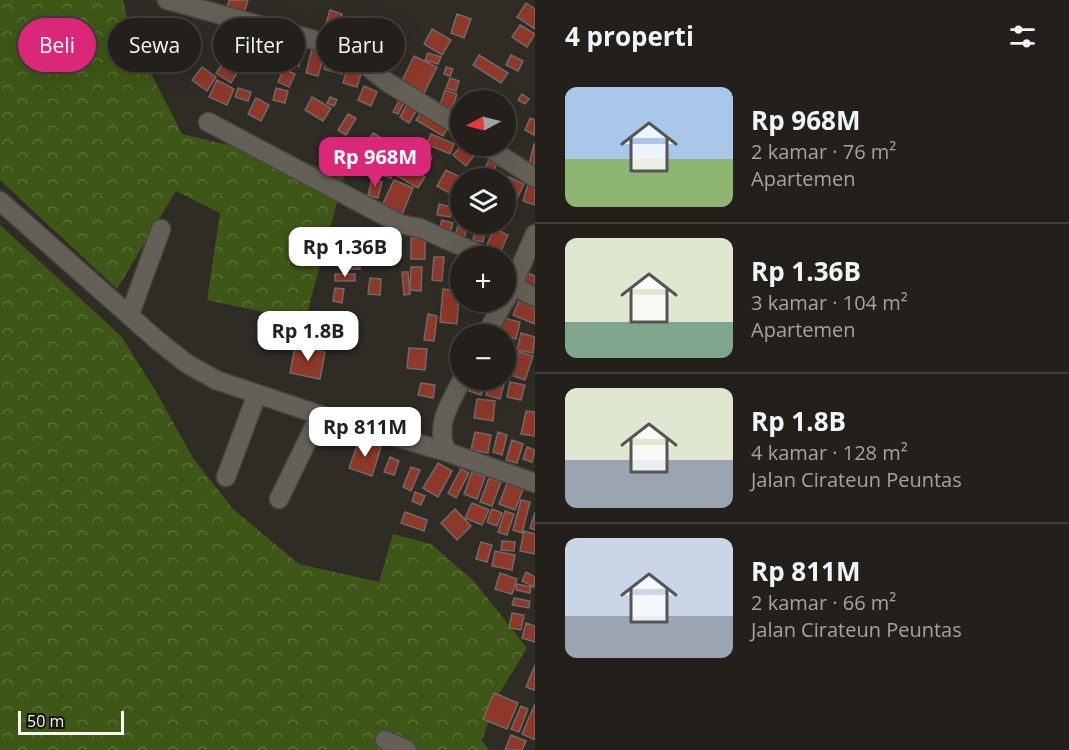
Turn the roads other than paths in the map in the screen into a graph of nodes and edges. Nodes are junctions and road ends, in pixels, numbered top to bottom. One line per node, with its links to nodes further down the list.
1 (167, 0): 2 (street)
2 (208, 6): 3 (street)
3 (450, 121)
4 (208, 122): 10 (street)
5 (501, 156): 6 (street)
6 (535, 178)
7 (0, 201): 14 (street)
8 (161, 229): 14 (street)
9 (535, 234): 11 (street)
10 (461, 246)
11 (516, 272)
12 (516, 289): 13 (street)
13 (535, 297)
14 (130, 314): 16 (street)
15 (458, 390): 18 (street)
16 (257, 394): 17 (street); 19 (street)
17 (320, 415): 18 (street); 21 (street)
18 (447, 452): 20 (street)
19 (225, 477)
20 (535, 483)
21 (279, 499)
22 (385, 740): 23 (street)
23 (406, 750)

